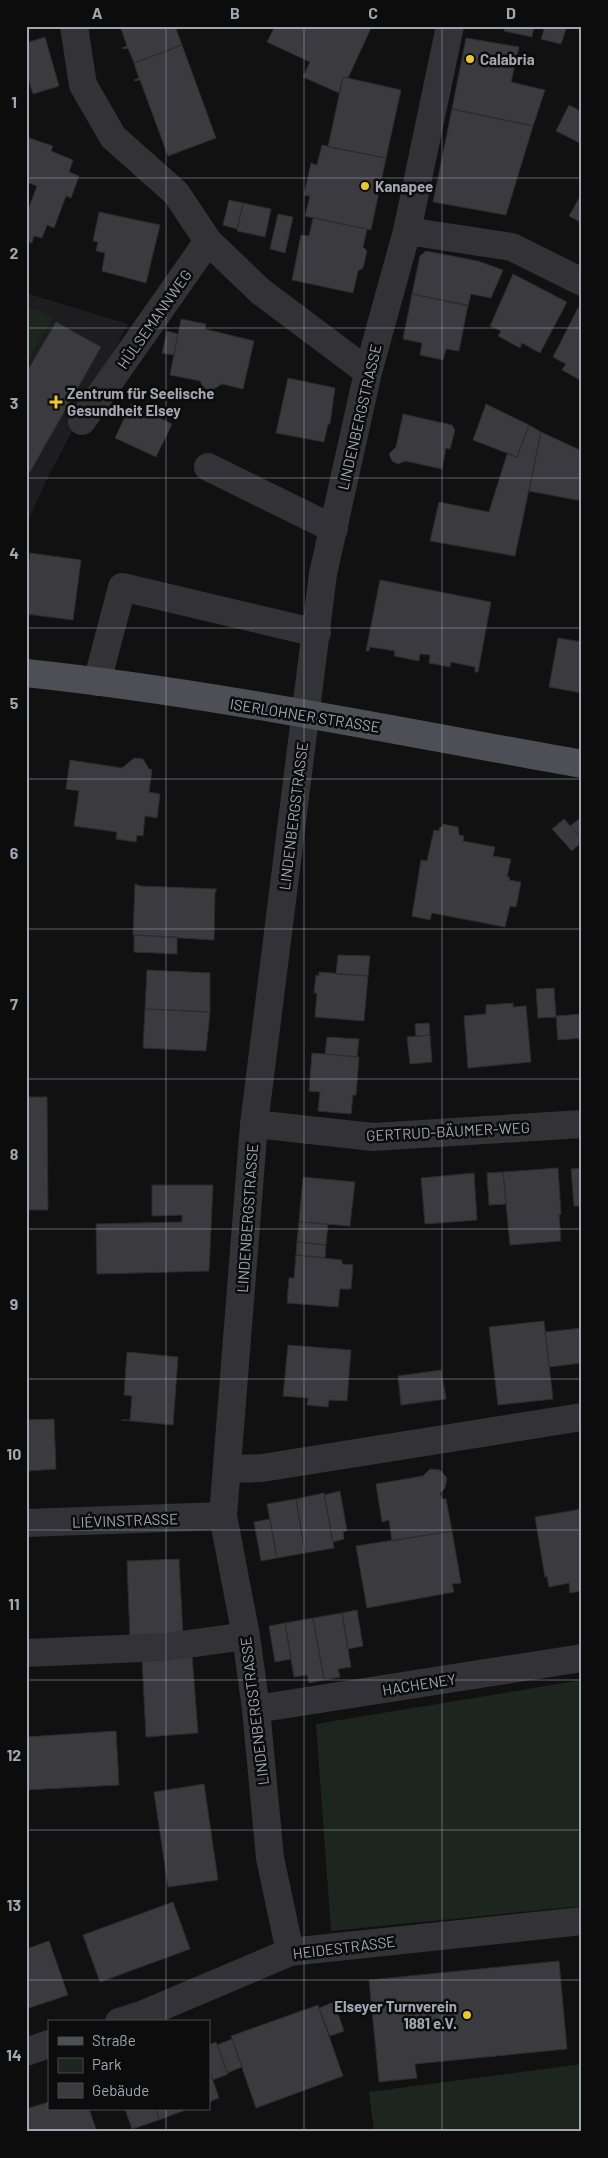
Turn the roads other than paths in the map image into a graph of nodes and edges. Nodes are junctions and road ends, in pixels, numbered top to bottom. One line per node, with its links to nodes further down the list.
1 (74, 26): 4 (street)
2 (450, 26): 3 (street, LINDENBERGSTRASSE)
3 (407, 231): 5 (street); 6 (street, LINDENBERGSTRASSE)
4 (208, 241): 6 (street); 7 (street, HÜLSEMANNWEG)
5 (582, 282)
6 (368, 372): 9 (street, LINDENBERGSTRASSE)
7 (82, 421)
8 (208, 467): 9 (street)
9 (334, 529): 10 (street, LINDENBERGSTRASSE)
10 (317, 633): 12 (street); 13 (street, LINDENBERGSTRASSE)
11 (26, 673): 12 (main road, ISERLOHNER STRASSE)
12 (97, 682): 13 (main road, ISERLOHNER STRASSE)
13 (306, 714): 14 (main road, ISERLOHNER STRASSE); 15 (street, LINDENBERGSTRASSE)
14 (582, 764)
15 (254, 1124): 16 (street, GERTRUD-BÄUMER-WEG); 18 (street, LINDENBERGSTRASSE)
16 (582, 1124)
17 (582, 1417): 18 (street)
18 (227, 1469): 19 (street, LINDENBERGSTRASSE)
19 (224, 1516): 20 (street, LIÉVINSTRASSE); 21 (street, LINDENBERGSTRASSE)
20 (26, 1523)
21 (246, 1636): 22 (street); 24 (street, LINDENBERGSTRASSE)
22 (26, 1653)
23 (582, 1658): 24 (street, HACHENEY)
24 (256, 1709): 26 (street, LINDENBERGSTRASSE)
25 (582, 1921): 26 (street, HEIDESTRASSE)
26 (290, 1952): 27 (street, HEIDESTRASSE)
27 (124, 2020)
28 (48, 2044): 29 (street)
29 (26, 2052)

